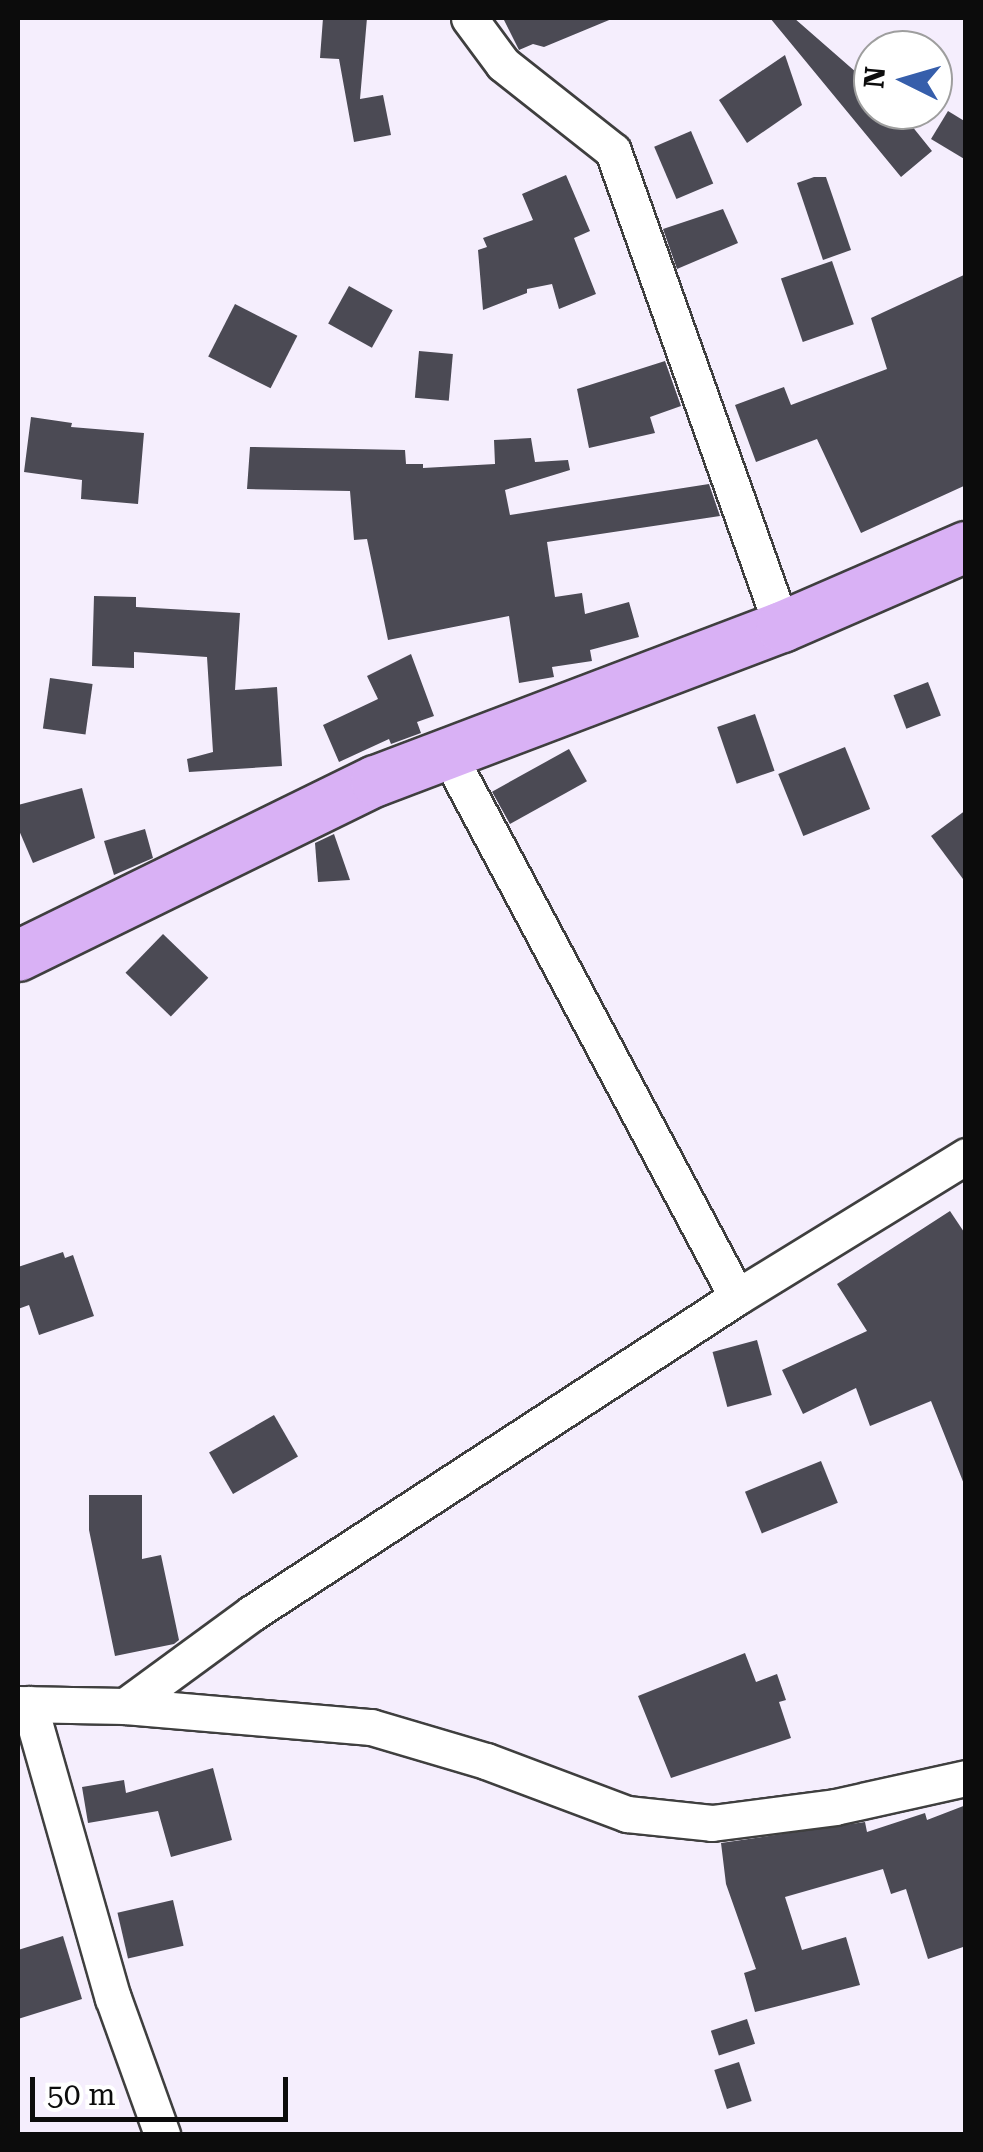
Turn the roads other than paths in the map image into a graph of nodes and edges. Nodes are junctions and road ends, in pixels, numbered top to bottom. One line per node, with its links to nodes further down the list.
1 (469, 18): 3 (street)
2 (966, 547): 3 (street)
3 (782, 627): 4 (street)
4 (448, 754): 5 (street); 7 (street)
5 (18, 956)
6 (966, 1156): 7 (street)
7 (737, 1297): 9 (street)
8 (23, 1704): 9 (street); 11 (street)
9 (125, 1706): 10 (street)
10 (966, 1778)
11 (156, 2132)

